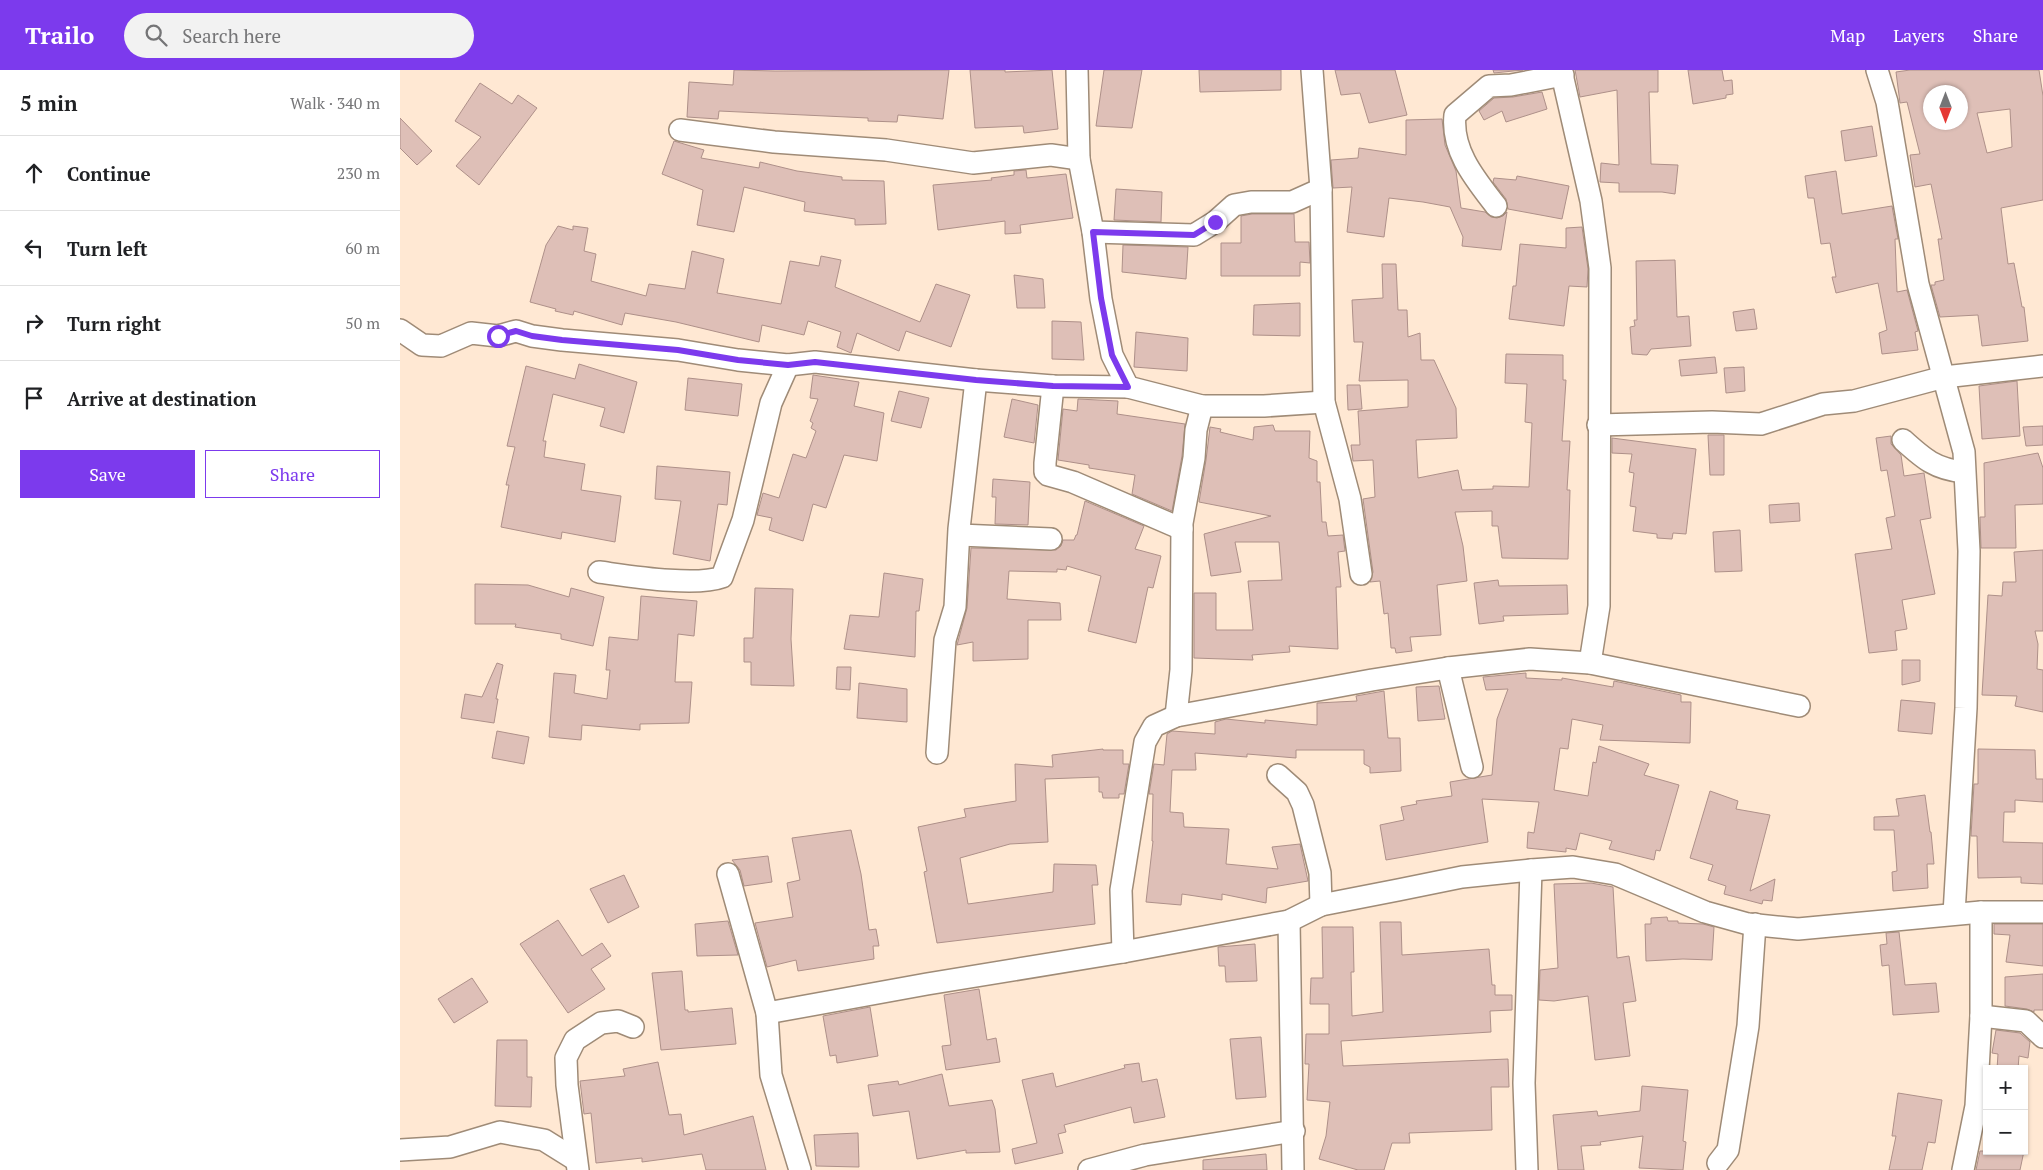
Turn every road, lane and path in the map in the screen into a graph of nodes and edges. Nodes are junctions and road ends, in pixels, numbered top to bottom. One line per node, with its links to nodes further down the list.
1 (1077, 70): 6 (street)
2 (1312, 70): 7 (street)
3 (1877, 70): 13 (street)
4 (1562, 73): 8 (street); 19 (street)
5 (680, 130): 6 (street)
6 (1079, 159): 9 (street)
7 (1321, 189): 9 (street); 17 (street)
8 (1496, 206)
9 (1093, 232): 16 (street)
10 (400, 330): 11 (street)
11 (788, 365): 14 (street); 25 (street)
12 (2043, 366): 13 (street)
13 (1944, 377): 19 (street); 21 (street)
14 (976, 380): 15 (street); 23 (street)
15 (1053, 386): 16 (street); 22 (street)
16 (1128, 387): 18 (street)
17 (1324, 402): 18 (street); 26 (street)
18 (1202, 406): 22 (street)
19 (1598, 425): 27 (street)
20 (1903, 440): 21 (street)
21 (1964, 472): 39 (street)
22 (1182, 529): 30 (street)
23 (960, 535): 24 (street); 31 (street)
24 (1051, 539)
25 (599, 572)
26 (1361, 574)
27 (1590, 663): 28 (street); 29 (street)
28 (1448, 668): 30 (street); 32 (street)
29 (1799, 706)
30 (1176, 716): 42 (street)
31 (937, 753)
32 (1472, 766)
33 (1278, 775): 36 (street)
34 (1531, 870): 36 (street); 41 (street); 54 (street)
35 (728, 874): 43 (street)
36 (1321, 905): 40 (street)
37 (1981, 912): 38 (street); 39 (street); 44 (street)
38 (2043, 912)
39 (1954, 914): 41 (street)
40 (1289, 921): 42 (street); 47 (street)
41 (1755, 924): 49 (street)
42 (1123, 952): 43 (street)
43 (767, 1013): 51 (street)
44 (1981, 1016): 46 (street); 55 (street)
45 (634, 1027): 50 (street)
46 (2043, 1037)
47 (1294, 1131): 52 (street); 53 (street)
48 (400, 1150): 50 (street)
49 (1718, 1163)
50 (577, 1165)
51 (800, 1170)
52 (1089, 1170)
53 (1293, 1170)
54 (1527, 1170)
55 (1963, 1170)

